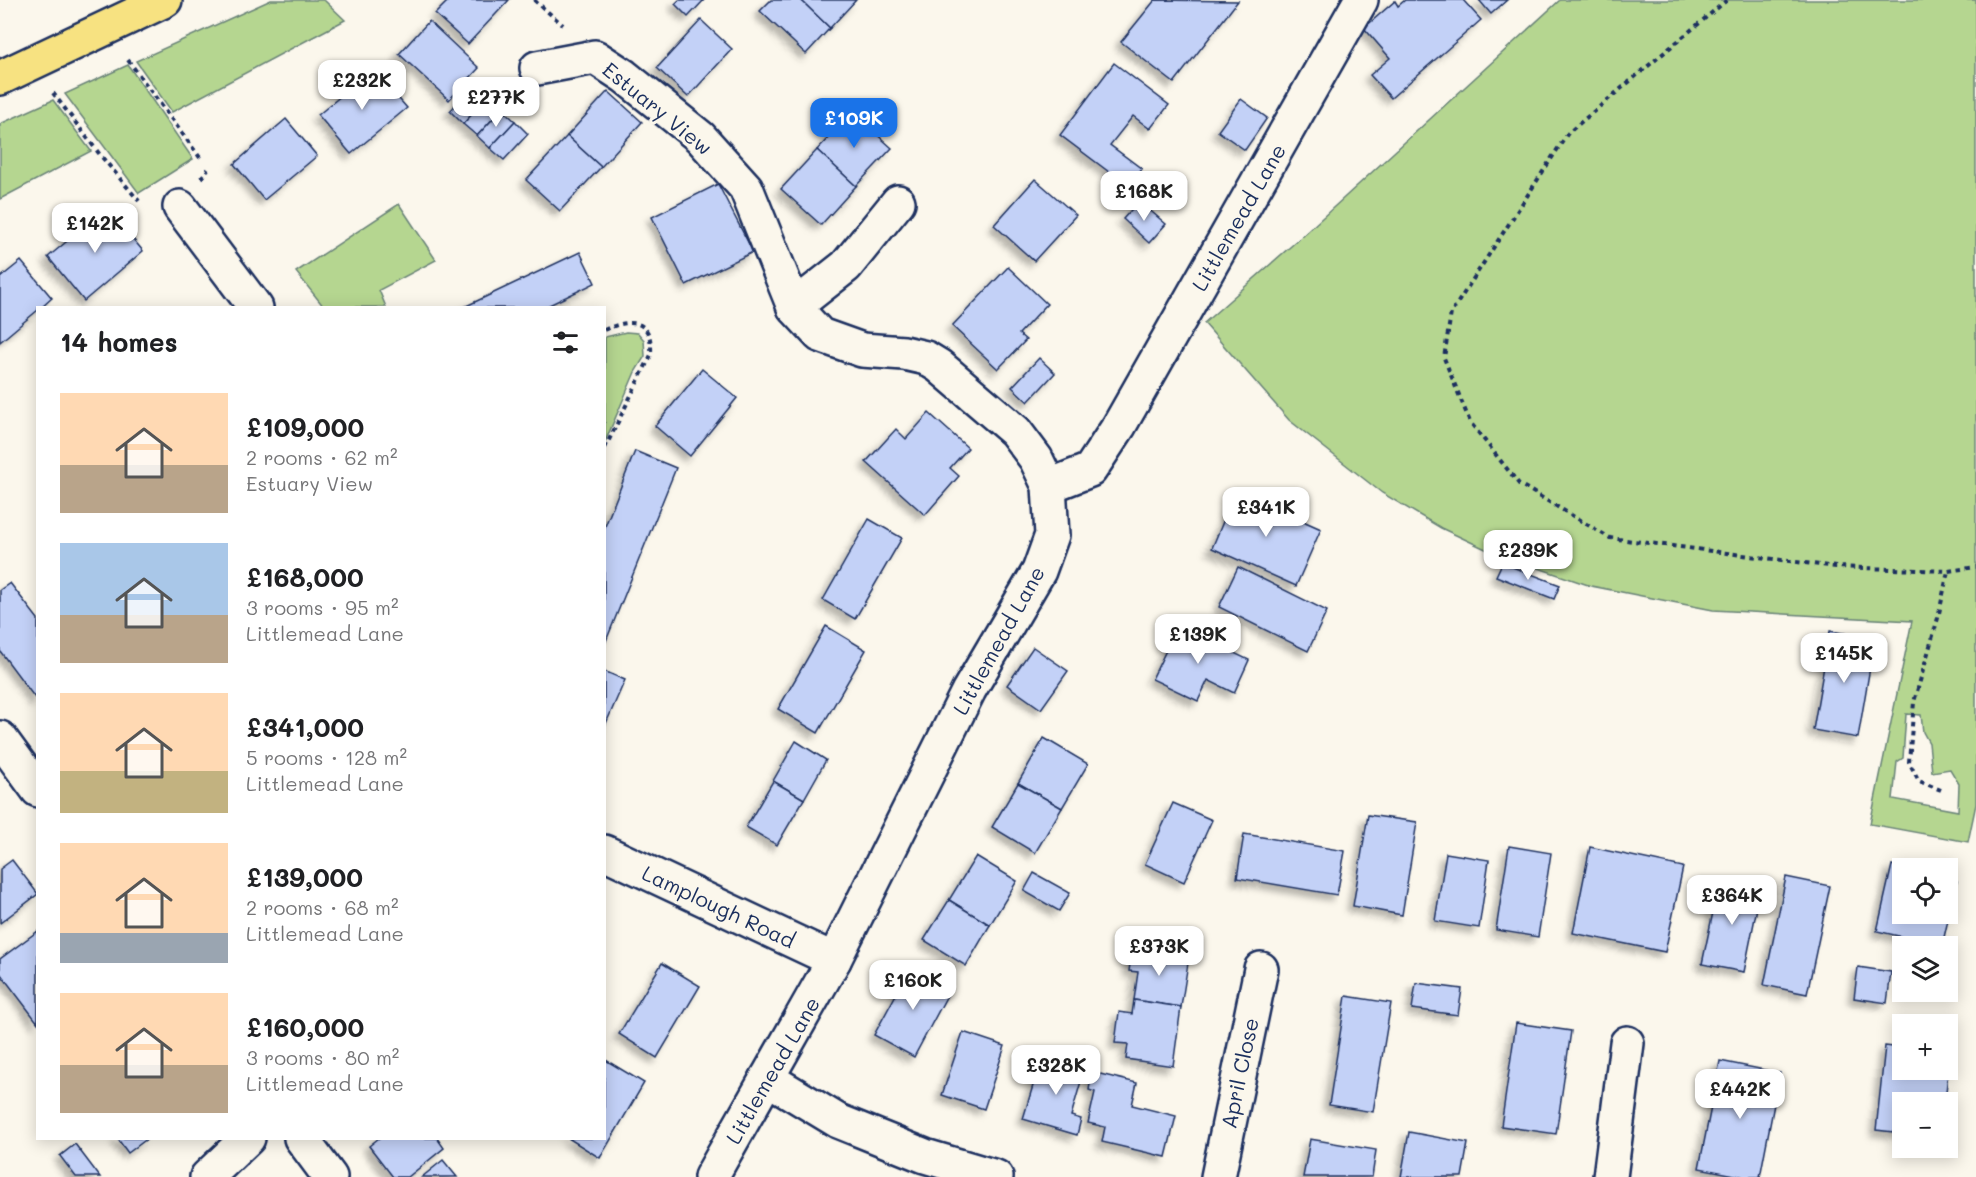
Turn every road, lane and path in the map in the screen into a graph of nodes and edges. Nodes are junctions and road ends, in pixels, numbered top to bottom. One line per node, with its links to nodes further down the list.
1 (165, 0): 6 (highway)
2 (1361, 0): 16 (street, Littlemead Lane)
3 (1727, 0): 18 (path)
4 (128, 60): 8 (path)
5 (537, 68): 13 (street, Estuary View)
6 (0, 78)
7 (53, 93): 9 (path)
8 (201, 159)
9 (139, 201)
10 (898, 202): 13 (street)
11 (180, 207): 12 (street)
12 (249, 305)
13 (794, 307): 16 (street, Estuary View)
14 (606, 329): 15 (path)
15 (606, 446)
16 (1049, 486): 23 (street, Littlemead Lane)
17 (1976, 567): 18 (path)
18 (1948, 571): 21 (path)
19 (0, 738): 20 (street)
20 (36, 787)
21 (1941, 790)
22 (606, 853): 23 (street, Lamplough Road)
23 (834, 960): 26 (street, Littlemead Lane)
24 (1261, 969): 33 (street, April Close)
25 (1628, 1043): 34 (street)
26 (768, 1078): 31 (street, Littlemead Lane); 32 (street)
27 (246, 1140): 29 (street)
28 (302, 1140): 30 (street)
29 (207, 1177)
30 (330, 1177)
31 (711, 1177)
32 (996, 1177)
33 (1218, 1177)
34 (1610, 1177)

